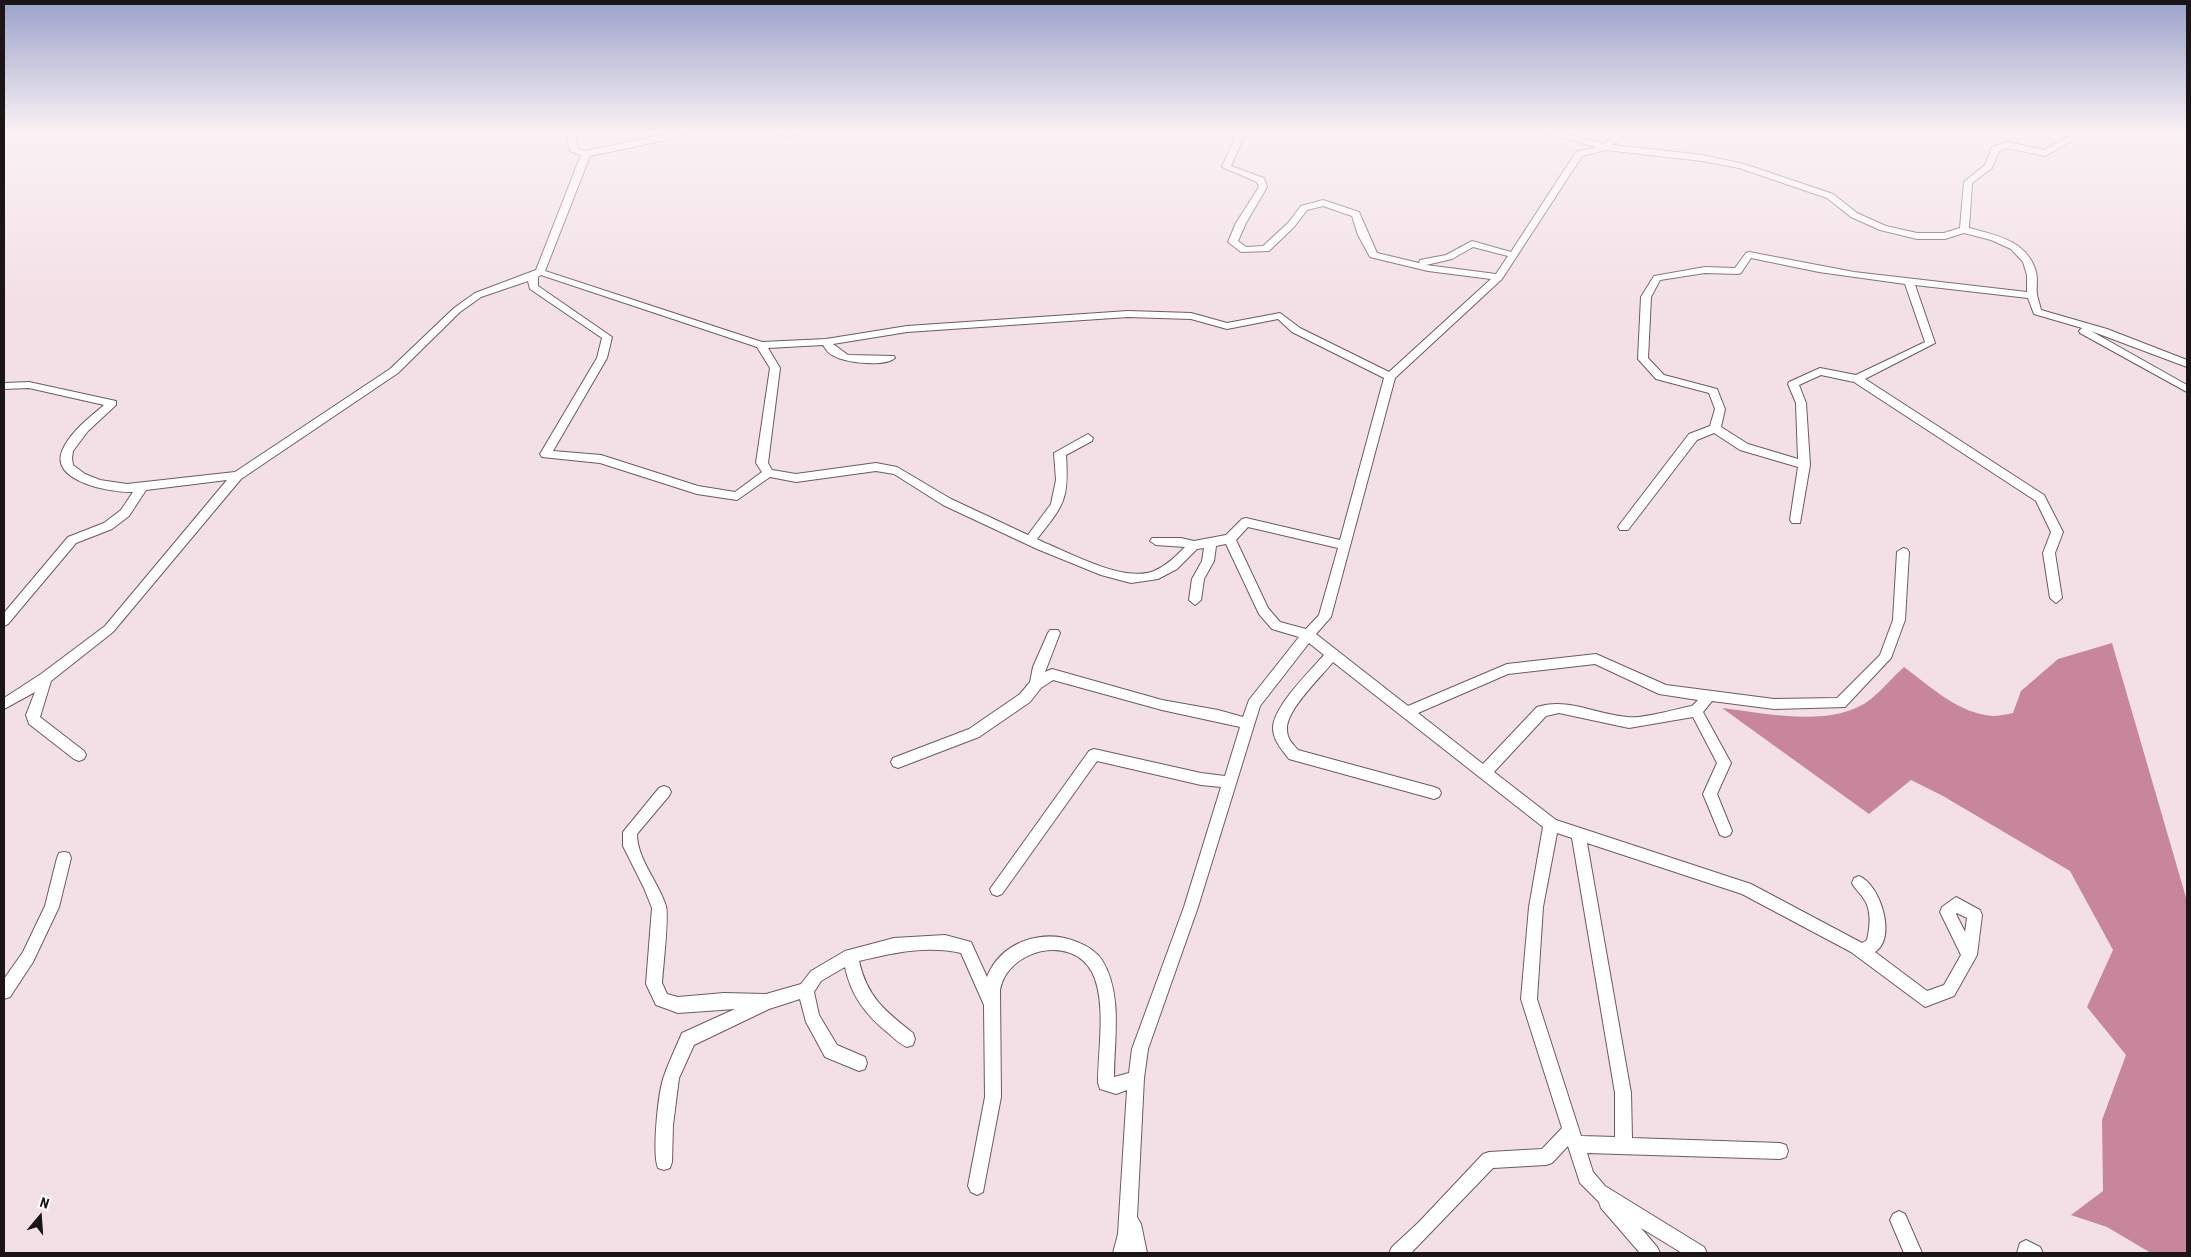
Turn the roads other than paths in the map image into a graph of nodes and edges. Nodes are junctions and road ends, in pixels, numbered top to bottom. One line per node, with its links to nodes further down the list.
1 (572, 190): 9 (street)
2 (1261, 190): 8 (street)
3 (1556, 190): 7 (street)
4 (1811, 190): 6 (street)
5 (1967, 190): 6 (street)
6 (1964, 230): 12 (street)
7 (1513, 255): 8 (street); 10 (street)
8 (1408, 263): 10 (street)
9 (536, 274): 15 (street); 25 (street); 26 (street)
10 (1499, 276): 18 (street)
11 (1909, 284): 12 (street); 19 (street); 22 (street)
12 (2032, 296): 13 (street)
13 (2063, 319): 17 (street); 21 (street)
14 (826, 342): 15 (street); 16 (street); 18 (street)
15 (761, 345): 25 (street)
16 (890, 358)
17 (2187, 364)
18 (1390, 377): 34 (street)
19 (1857, 379): 24 (street); 37 (street)
20 (4, 386): 27 (street)
21 (2187, 390)
22 (1715, 428): 24 (street); 29 (street)
23 (1088, 438): 31 (street)
24 (1804, 465): 28 (street)
25 (768, 473): 31 (street)
26 (237, 476): 27 (street); 43 (street)
27 (143, 486): 39 (street)
28 (1796, 520)
29 (1624, 528)
30 (1230, 539): 33 (street); 34 (street); 41 (street)
31 (1030, 540): 35 (street)
32 (1156, 541): 35 (street)
33 (1211, 541): 35 (street); 38 (street)
34 (1345, 544): 41 (street)
35 (1194, 545)
36 (1903, 552): 45 (street)
37 (2056, 598)
38 (1195, 600)
39 (4, 621)
40 (1054, 632): 44 (street)
41 (1308, 635): 42 (street); 49 (street)
42 (1332, 654): 48 (street); 55 (street)
43 (46, 678): 46 (street); 50 (street)
44 (1036, 684): 49 (street); 51 (street)
45 (1709, 696): 47 (street); 48 (street)
46 (4, 704)
47 (1696, 711): 52 (street); 57 (street)
48 (1407, 712): 52 (street)
49 (1246, 723): 53 (street)
50 (79, 755)
51 (898, 762)
52 (1484, 773): 56 (street)
53 (1230, 782): 61 (street); 71 (street)
54 (664, 792): 67 (street)
55 (1434, 793)
56 (1550, 824): 58 (street); 72 (street)
57 (1725, 831)
58 (1578, 833): 62 (street); 73 (street)
59 (64, 858): 66 (street)
60 (1859, 883): 62 (street)
61 (997, 890)
62 (1862, 951): 63 (street)
63 (1969, 955)
64 (850, 956): 65 (street); 68 (street); 69 (street)
65 (806, 990): 67 (street); 70 (street)
66 (4, 992)
67 (766, 1002): 75 (street)
68 (992, 1007): 71 (street); 76 (street)
69 (907, 1039)
70 (859, 1063)
71 (1136, 1078): 78 (street)
72 (1573, 1137): 73 (street); 77 (street); 82 (street)
73 (1624, 1146): 74 (street)
74 (1780, 1151)
75 (664, 1162)
76 (977, 1186)
77 (1599, 1192): 83 (street); 84 (street)
78 (1128, 1204): 80 (street); 81 (street)
79 (1899, 1220): 85 (street)
80 (1122, 1253)
81 (1138, 1253)
82 (1398, 1253)
83 (1651, 1253)
84 (1698, 1253)
85 (1913, 1253)
86 (2026, 1253): 87 (street)
87 (2034, 1253)

